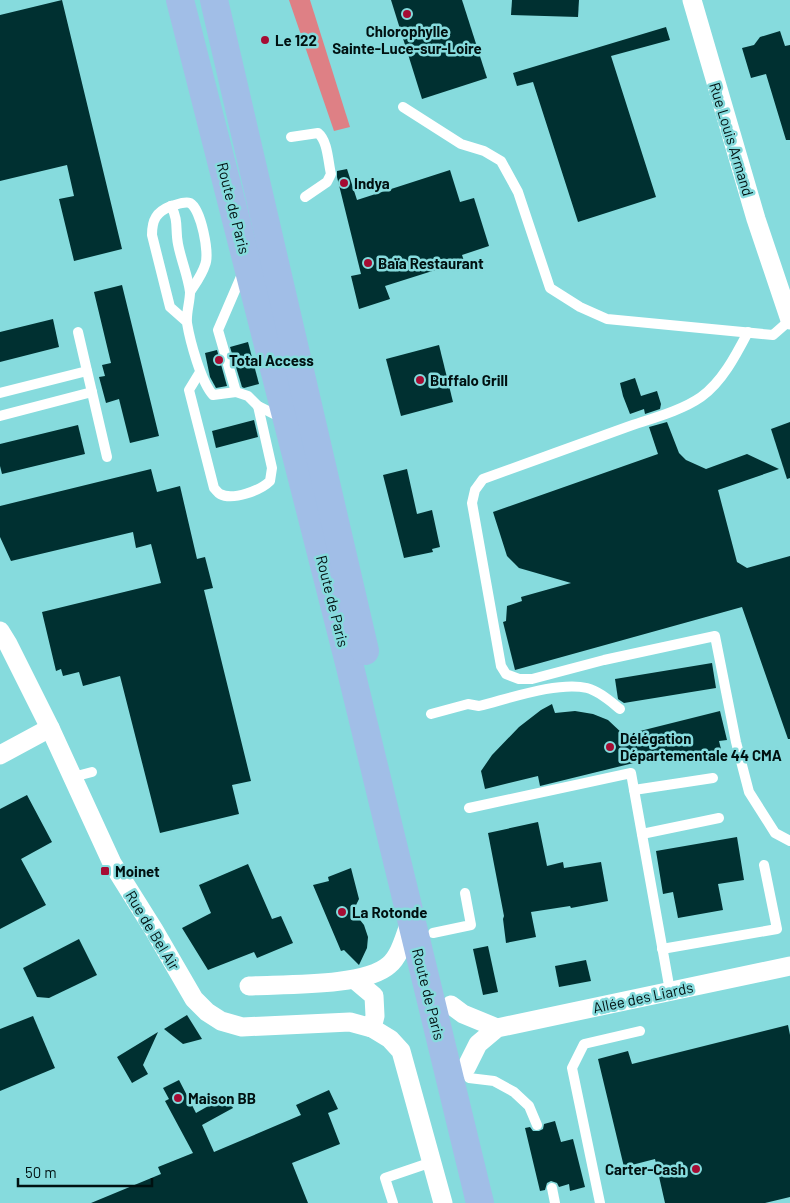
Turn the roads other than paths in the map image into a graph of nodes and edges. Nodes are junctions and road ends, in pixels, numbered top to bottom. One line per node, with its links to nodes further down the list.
1 (180, 0): 8 (main road, Route de Paris)
2 (692, 0): 9 (street, Rue Louis Armand)
3 (218, 7): 39 (main road, Route de Paris)
4 (404, 107): 14 (lane)
5 (290, 137): 6 (lane)
6 (305, 197)
7 (171, 206): 10 (lane); 10 (lane); 12 (lane)
8 (247, 262): 19 (lane); 22 (main road, Route de Paris)
9 (783, 275): 11 (street, Rue Louis Armand)
10 (190, 292): 12 (lane)
11 (790, 320): 14 (lane)
12 (187, 322): 16 (lane)
13 (78, 332): 15 (lane)
14 (748, 332): 36 (lane)
15 (87, 371): 17 (lane); 18 (lane)
16 (200, 372): 19 (lane); 20 (lane)
17 (0, 392)
18 (92, 392): 21 (lane); 23 (lane)
19 (236, 392): 20 (lane)
20 (258, 406): 22 (lane)
21 (0, 416)
22 (288, 421): 39 (main road, Route de Paris)
23 (107, 458)
24 (0, 631): 27 (street, Rue de Bel Air)
25 (620, 709): 26 (lane)
26 (431, 714)
27 (50, 728): 28 (street); 30 (street, Rue de Bel Air)
28 (0, 754)
29 (92, 772): 30 (lane)
30 (73, 777): 46 (street, Rue de Bel Air)
31 (713, 778): 32 (lane)
32 (634, 790): 33 (lane); 35 (lane)
33 (469, 808)
34 (719, 818): 35 (lane)
35 (642, 834): 40 (lane)
36 (790, 841)
37 (764, 865): 40 (lane)
38 (465, 893): 39 (lane)
39 (422, 927): 42 (street); 45 (main road, Route de Paris); 55 (main road, Route de Paris)
40 (662, 949): 44 (lane)
41 (790, 966): 44 (street, Allée des Liards)
42 (355, 980): 43 (street); 46 (street)
43 (250, 986)
44 (670, 992): 47 (street, Allée des Liards)
45 (451, 1005): 47 (street); 49 (main road, Route de Paris)
46 (372, 1028): 51 (street, Rue de Bel Air)
47 (497, 1028): 49 (street, Allée des Liards)
48 (640, 1031): 58 (lane)
49 (468, 1073): 50 (lane); 56 (main road, Route de Paris)
50 (537, 1125)
51 (432, 1162): 53 (lane); 54 (street, Rue de Bel Air)
52 (552, 1188): 57 (lane)
53 (393, 1203)
54 (443, 1203)
55 (480, 1203)
56 (499, 1203)
57 (555, 1203)
58 (600, 1203)

